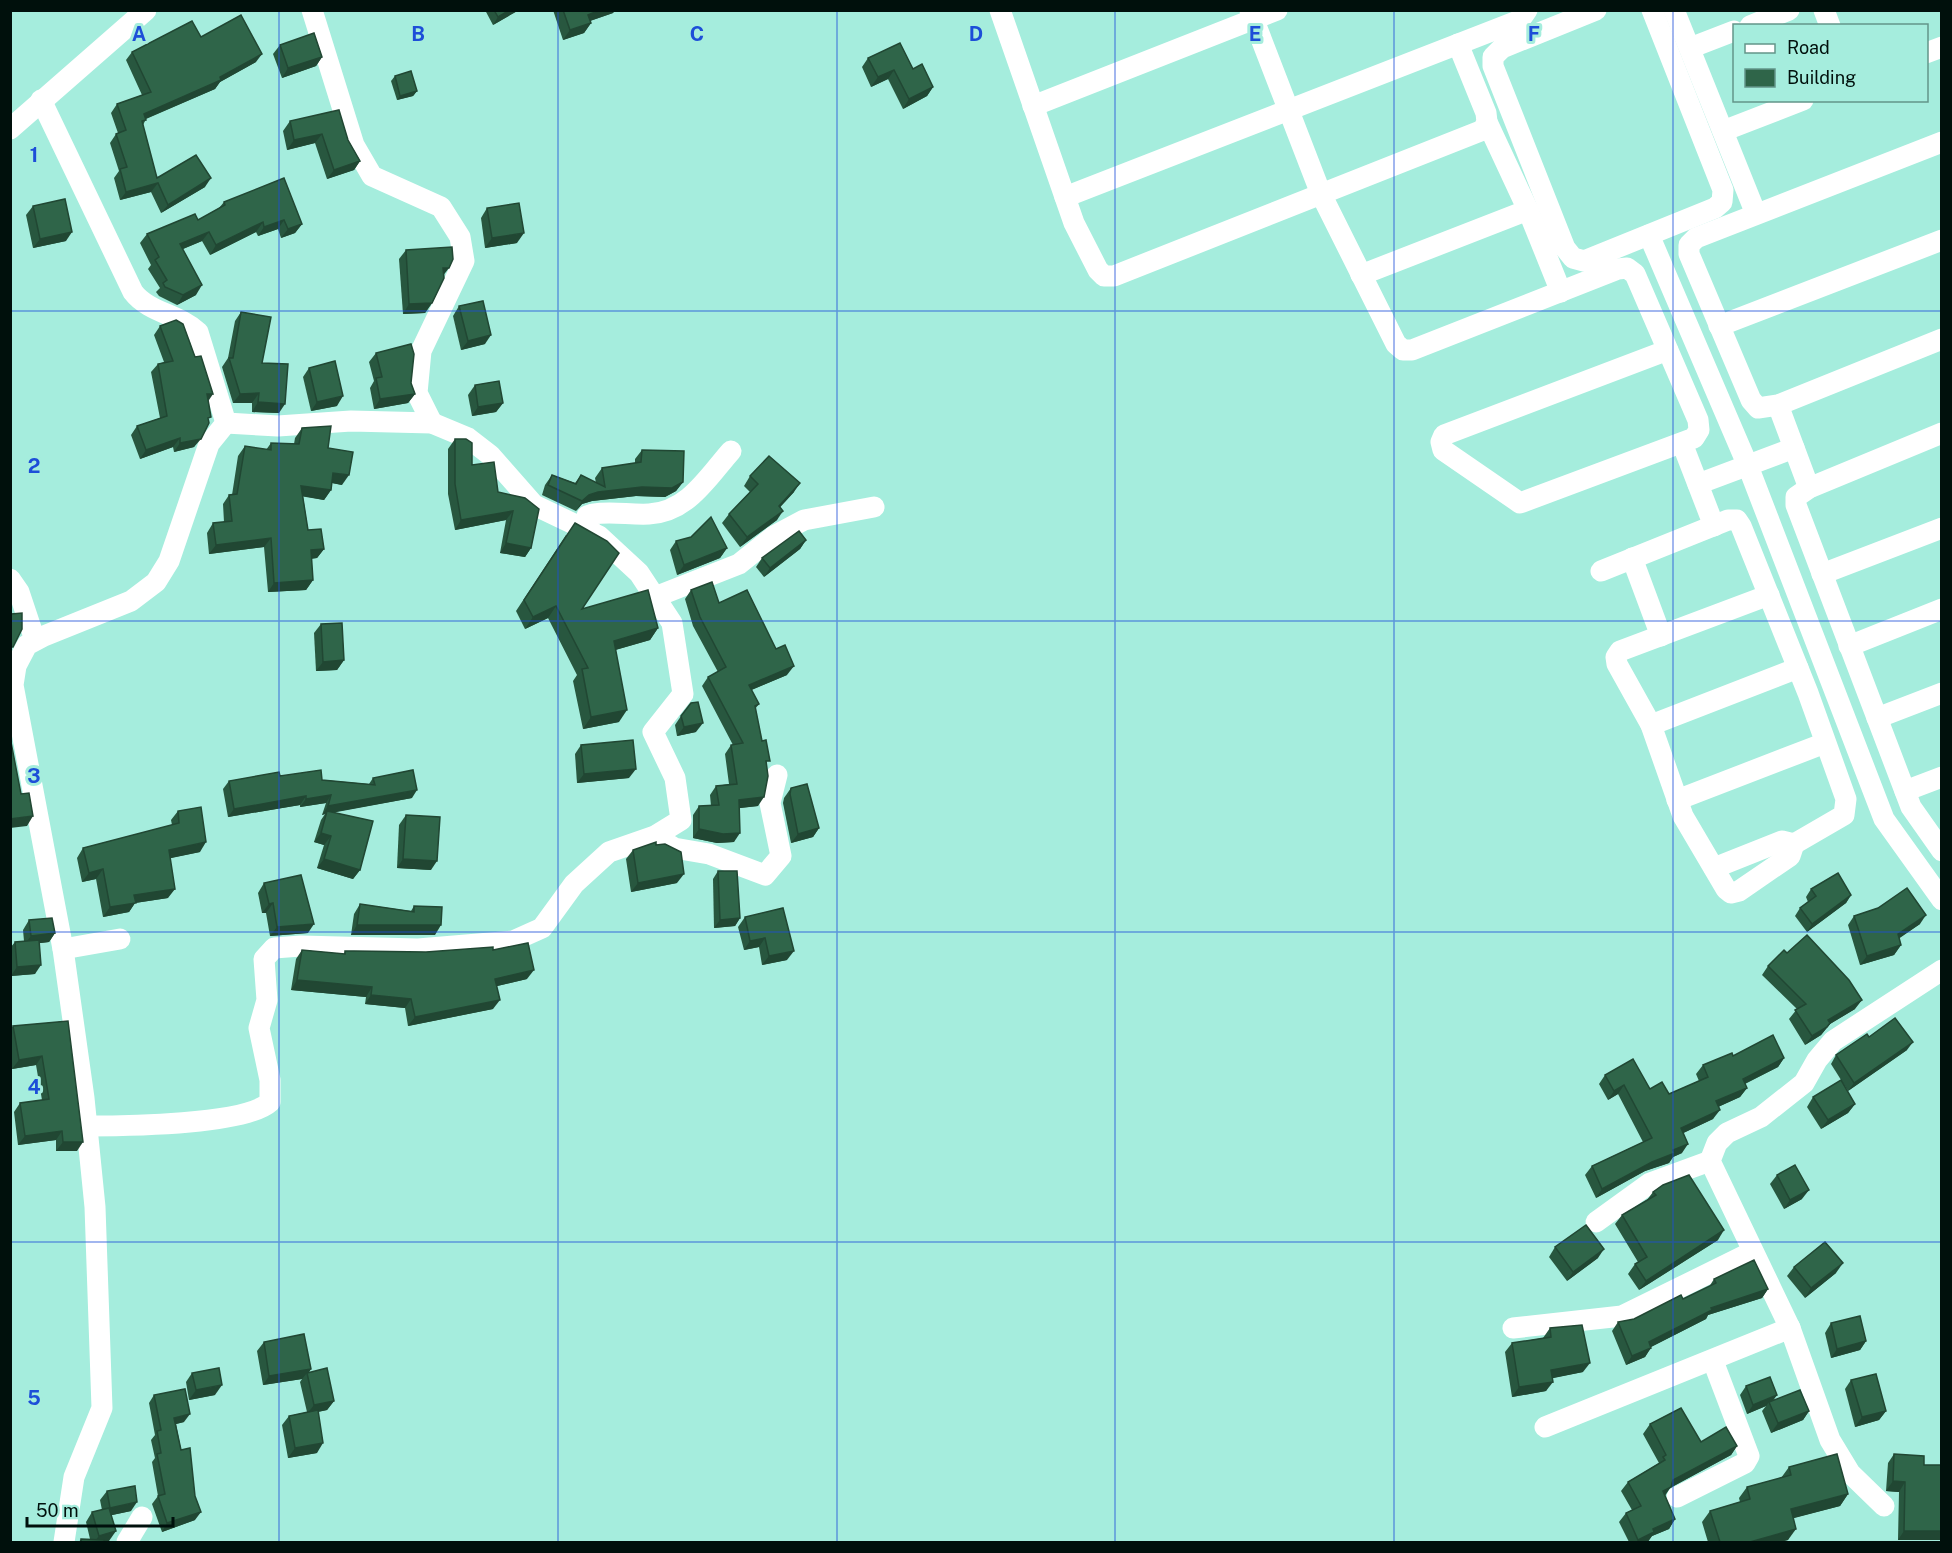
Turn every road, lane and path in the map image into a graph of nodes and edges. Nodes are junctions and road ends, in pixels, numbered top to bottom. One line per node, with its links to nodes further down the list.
1 (146, 10): 16 (street)
2 (312, 10): 37 (street)
3 (1277, 10): 10 (street)
4 (1527, 10): 14 (street)
5 (1596, 10): 11 (street)
6 (1652, 10): 28 (street)
7 (1674, 10): 15 (street)
8 (1789, 10): 12 (street)
9 (1001, 11): 18 (street)
10 (1252, 15): 18 (street); 19 (street)
11 (1564, 16): 28 (street)
12 (1755, 24)
13 (1733, 31): 15 (street)
14 (1458, 44): 19 (street); 20 (street)
15 (1690, 48): 22 (street)
16 (41, 100): 21 (street); 36 (street)
17 (1798, 102): 22 (street)
18 (1033, 106): 25 (street)
19 (1288, 110): 24 (street); 25 (street)
20 (1487, 122): 24 (street); 26 (street)
21 (10, 129)
22 (1723, 131): 27 (street)
23 (1941, 142): 27 (street)
24 (1321, 194): 25 (street); 30 (street)
25 (1065, 197)
26 (1528, 210): 30 (street); 31 (street)
27 (1756, 214): 32 (street)
28 (1649, 235): 42 (street)
29 (1941, 240): 32 (street)
30 (1361, 275): 31 (street)
31 (1561, 292): 34 (street)
32 (1719, 326): 35 (street)
33 (1941, 339): 35 (street)
34 (1668, 350): 39 (street); 39 (street)
35 (1778, 405): 40 (street)
36 (226, 423): 37 (street); 57 (street)
37 (432, 423): 48 (street)
38 (1941, 433): 44 (street)
39 (1682, 443): 43 (street)
40 (1794, 448): 42 (street); 44 (street)
41 (731, 451): 48 (street)
42 (1748, 466): 43 (street); 72 (street)
43 (1698, 484): 46 (street)
44 (1809, 488): 51 (street)
45 (874, 507): 54 (street)
46 (1714, 526): 49 (street); 53 (street)
47 (1941, 528): 51 (street)
48 (590, 530): 54 (street)
49 (1632, 558): 50 (street); 56 (street)
50 (1601, 571)
51 (1822, 574): 58 (street)
52 (10, 579): 57 (street)
53 (1769, 595): 56 (street); 59 (street)
54 (655, 597): 68 (street)
55 (1941, 609): 58 (street)
56 (1661, 636): 62 (street)
57 (34, 640): 74 (street)
58 (1849, 646): 61 (street)
59 (1798, 668): 62 (street); 63 (street)
60 (1941, 693): 61 (street)
61 (1877, 718): 66 (street)
62 (1651, 725): 67 (street)
63 (1826, 743): 67 (street); 69 (street)
64 (777, 775): 68 (street)
65 (1941, 777): 66 (street)
66 (1905, 791): 70 (street)
67 (1677, 800): 71 (street)
68 (655, 836): 76 (street)
69 (1794, 844): 71 (street); 71 (street)
70 (1941, 851)
71 (1713, 868)
72 (1941, 900)
73 (120, 939): 74 (street)
74 (63, 949): 76 (street)
75 (1941, 970): 77 (street)
76 (86, 1126): 87 (street)
77 (1710, 1161): 78 (street); 79 (street)
78 (1596, 1222)
79 (1752, 1252): 80 (street); 81 (street)
80 (1513, 1328)
81 (1790, 1328): 82 (street); 85 (street)
82 (1713, 1361): 83 (street); 84 (street)
83 (1545, 1426)
84 (1677, 1497)
85 (1884, 1506)
86 (142, 1517): 88 (street)
87 (64, 1542)
88 (127, 1542)

